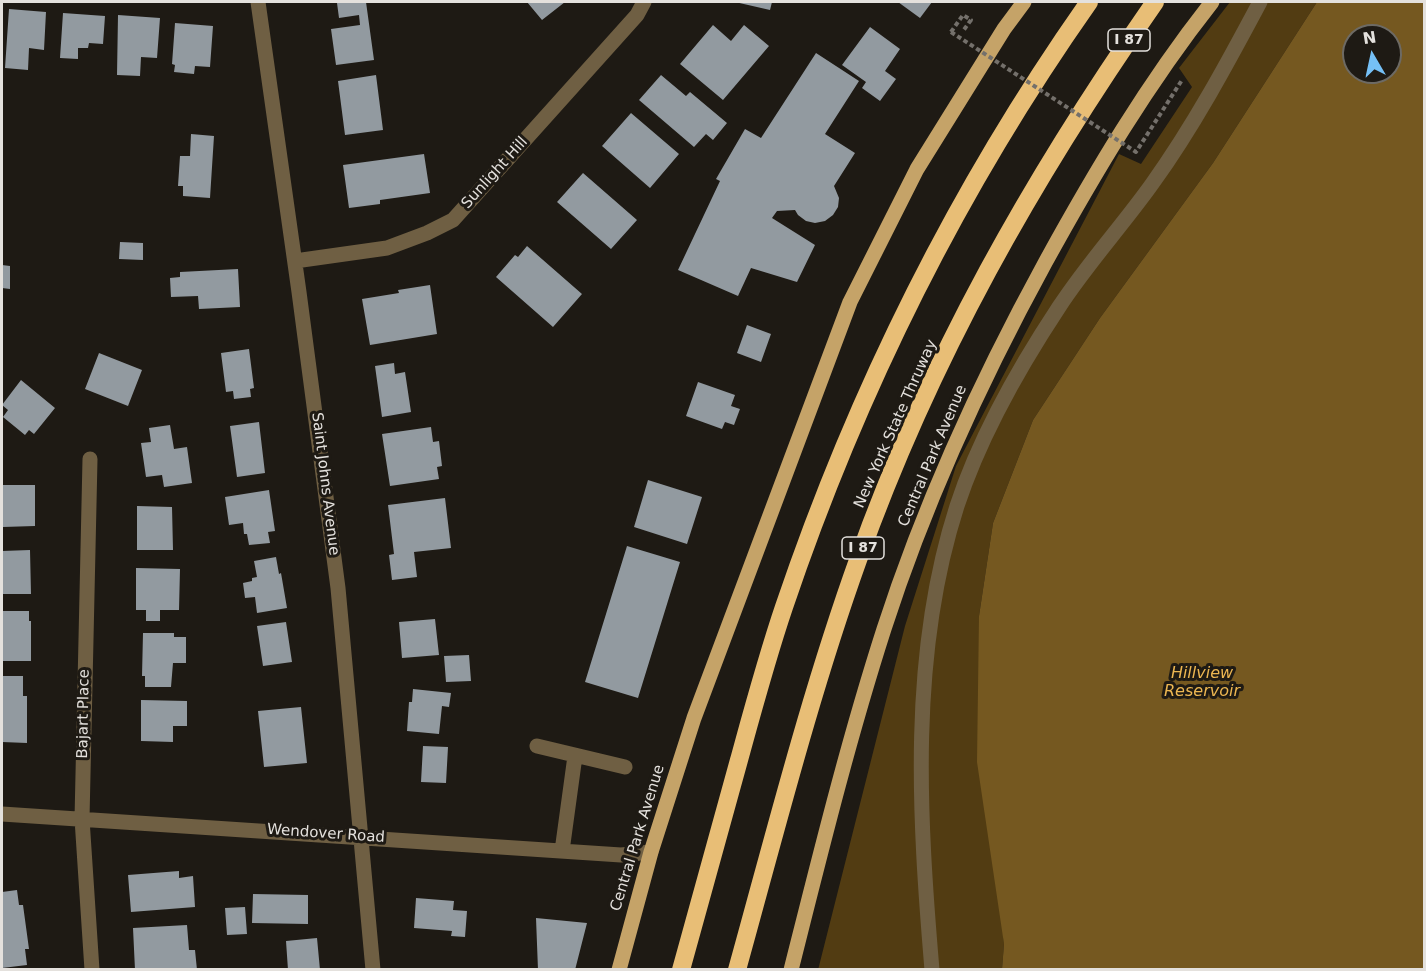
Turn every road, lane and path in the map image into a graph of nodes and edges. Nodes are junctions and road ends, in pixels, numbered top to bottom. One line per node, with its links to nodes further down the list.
1 (258, 2): 10 (street, Saint Johns Avenue)
2 (644, 2): 10 (street, Sunlight Hill)
3 (1024, 2): 19 (main road, Central Park Avenue)
4 (1089, 2): 23 (highway)
5 (1155, 2): 24 (highway, New York State Thruway / I 87)
6 (1212, 2): 25 (main road, Central Park Avenue)
7 (1260, 2): 26 (street)
8 (963, 31): 9 (path, bridge)
9 (1182, 80)
10 (295, 261): 17 (street, Saint Johns Avenue)
11 (90, 459): 16 (street, Bajart Place)
12 (537, 746): 13 (street)
13 (575, 756): 14 (street); 18 (street)
14 (625, 767)
15 (2, 814): 16 (street, Wendover Road)
16 (82, 819): 17 (street, Wendover Road); 20 (street, Bajart Place)
17 (361, 837): 18 (street, Wendover Road); 21 (street, Saint Johns Avenue)
18 (562, 851): 19 (street, Wendover Road)
19 (651, 852): 22 (main road, Central Park Avenue)
20 (92, 969)
21 (373, 969)
22 (620, 969)
23 (681, 969)
24 (737, 969)
25 (791, 969)
26 (932, 969)

